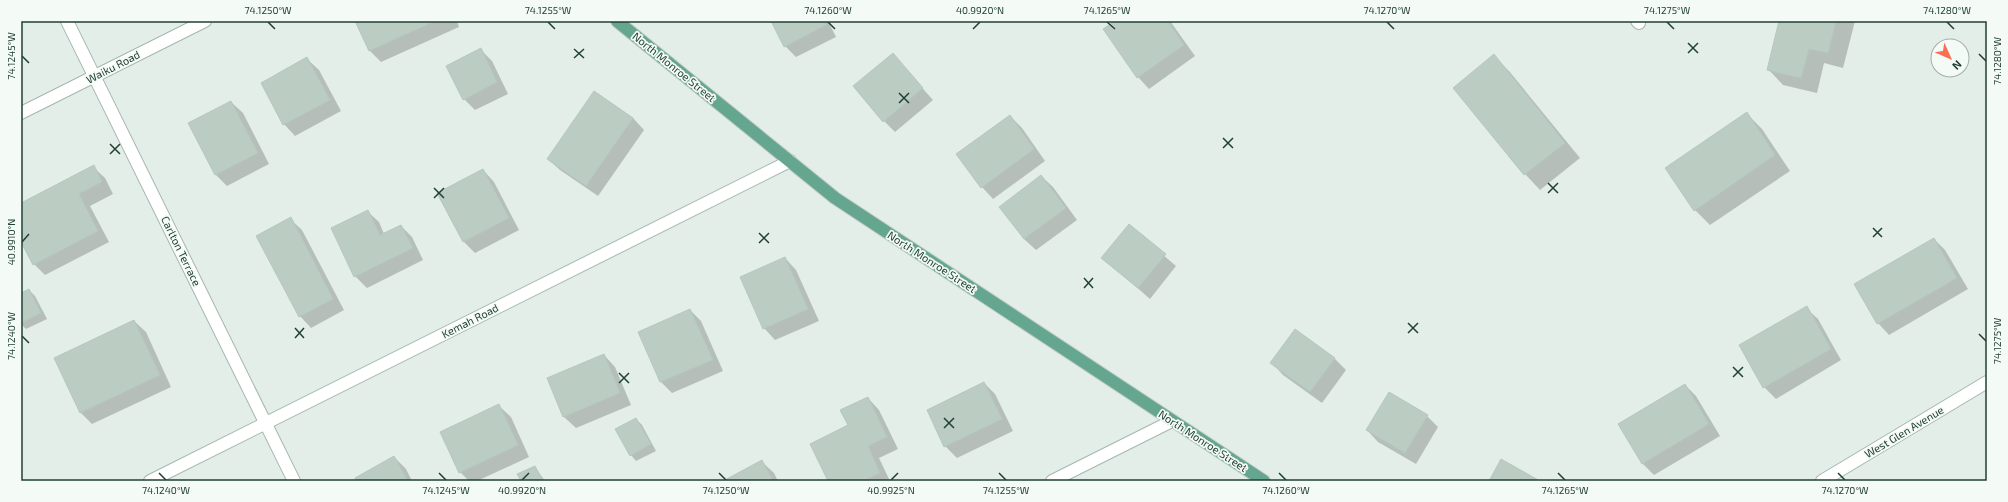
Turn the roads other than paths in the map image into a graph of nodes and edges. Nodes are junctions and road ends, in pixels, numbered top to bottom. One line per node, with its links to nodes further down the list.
1 (67, 21): 4 (street, Carlton Terrace)
2 (205, 21): 4 (street, Waiku Road)
3 (617, 21): 6 (main road, North Monroe Street)
4 (95, 76): 5 (street, Waiku Road); 9 (street, Carlton Terrace)
5 (21, 113)
6 (790, 161): 8 (main road, North Monroe Street); 9 (street, Kemah Road)
7 (1987, 382): 14 (street, West Glen Avenue)
8 (1172, 420): 12 (street); 13 (main road, North Monroe Street)
9 (266, 423): 10 (street, Kemah Road); 11 (street, Carlton Terrace)
10 (150, 481)
11 (294, 481)
12 (1052, 481)
13 (1264, 481)
14 (1822, 481)

